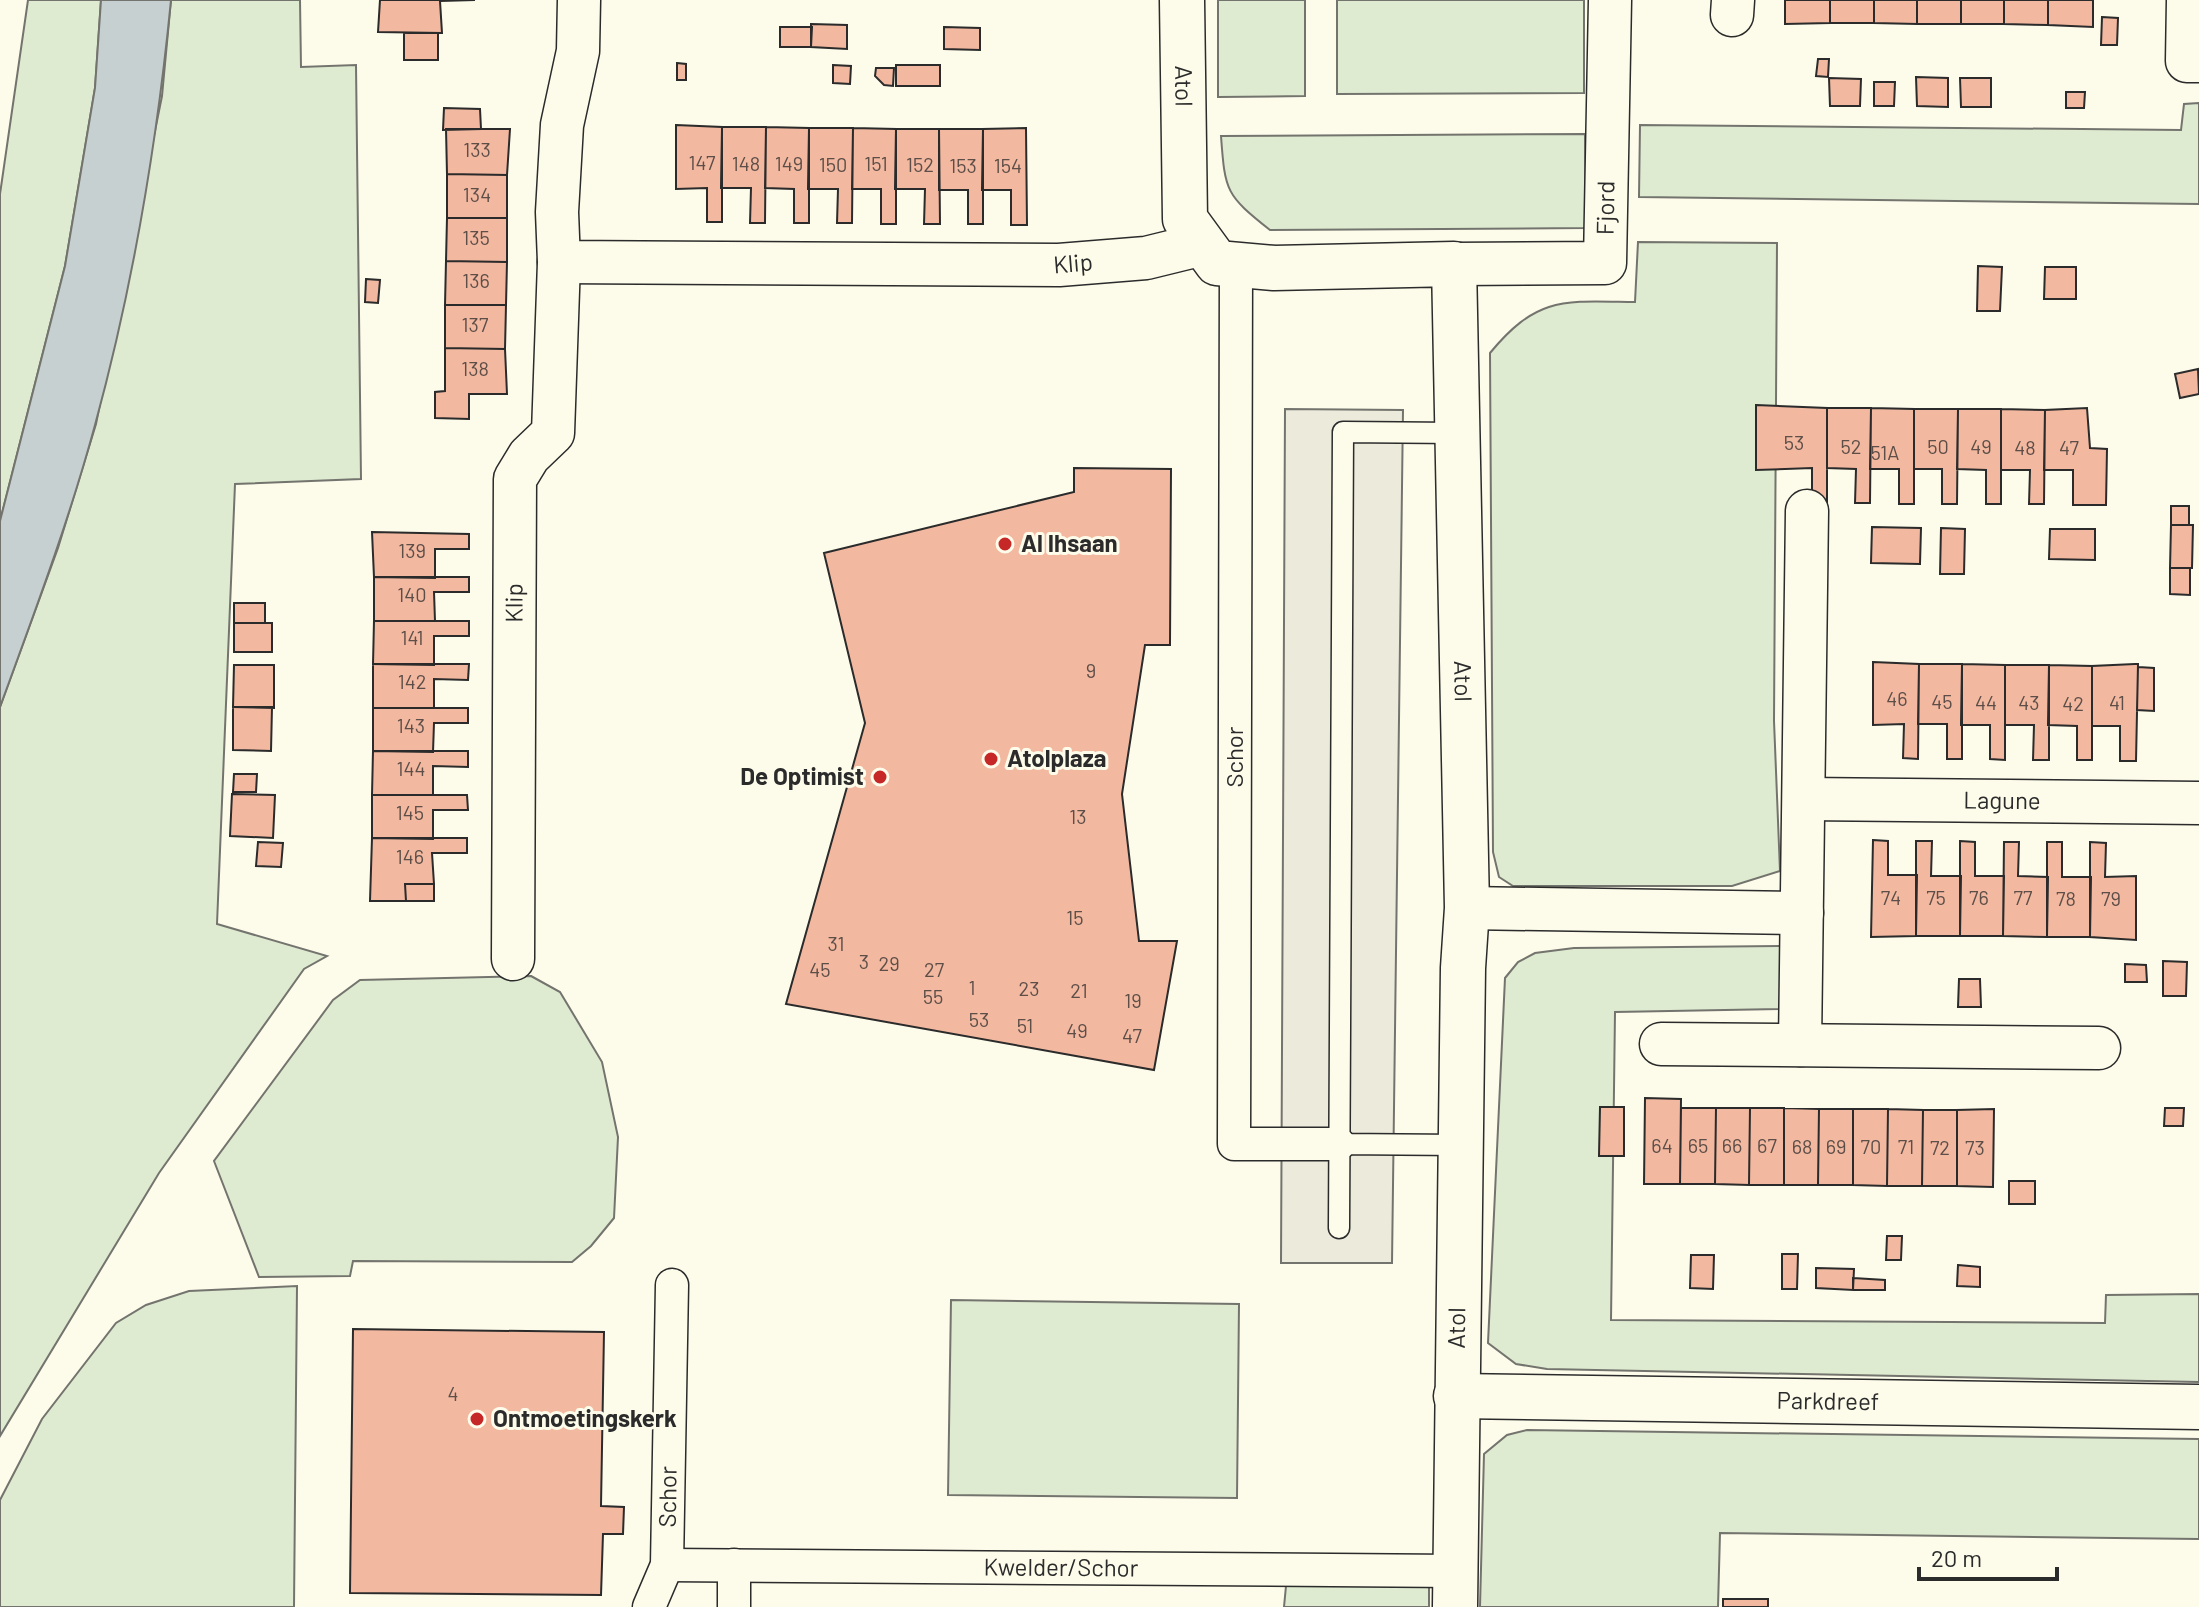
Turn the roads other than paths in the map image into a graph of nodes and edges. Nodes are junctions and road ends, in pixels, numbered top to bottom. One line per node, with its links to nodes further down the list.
1 (579, 0): 7 (street, Klip)
2 (1182, 0): 6 (street, Atol)
3 (1610, 0): 8 (street, Fjord)
4 (2188, 0): 5 (street)
5 (2199, 61)
6 (1220, 254): 7 (street, Klip); 8 (street); 19 (street, Schor)
7 (559, 262): 15 (street, Klip)
8 (1454, 264): 9 (street, Atol)
9 (1456, 433): 13 (street, Atol); 19 (lane)
10 (1807, 511): 11 (street)
11 (1804, 799): 12 (street, Lagune); 14 (street)
12 (2199, 803)
13 (1467, 908): 14 (street); 20 (street, Atol)
14 (1802, 913): 17 (street)
15 (513, 959)
16 (1661, 1044): 17 (street)
17 (1800, 1045): 18 (street)
18 (2099, 1048)
19 (1339, 1144): 20 (lane, Schor); 21 (lane)
20 (1461, 1145): 23 (street, Atol)
21 (1339, 1228)
22 (672, 1285): 25 (street, Schor)
23 (1456, 1396): 24 (street, Parkdreef); 27 (street, Atol)
24 (2199, 1407)
25 (667, 1565): 26 (street, Kwelder/Schor); 28 (street, Schor)
26 (734, 1565): 27 (street, Kwelder/Schor); 29 (street)
27 (1456, 1589)
28 (649, 1607)
29 (734, 1607)

